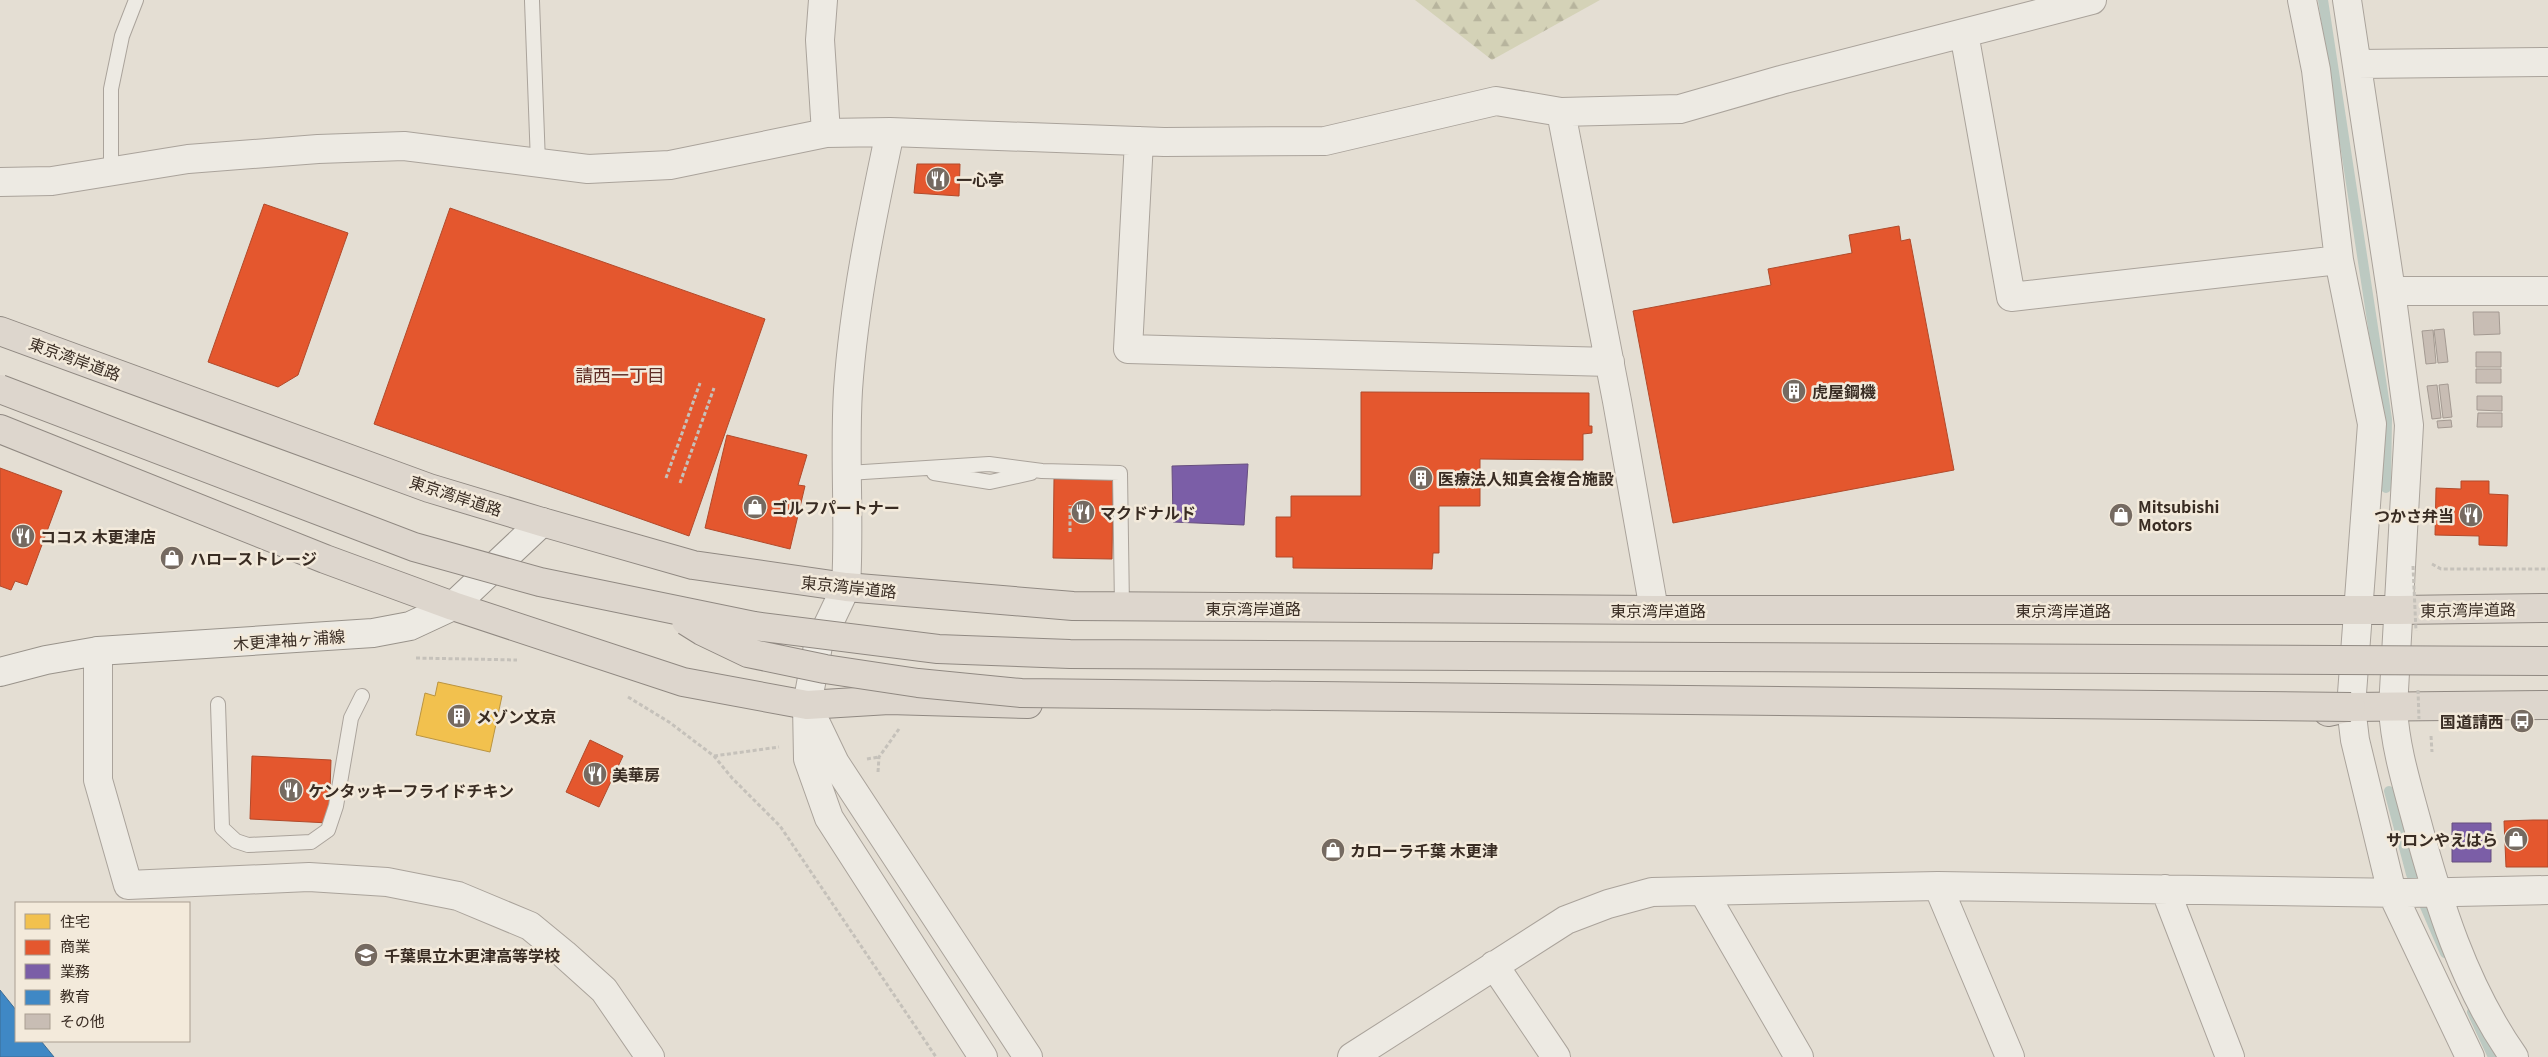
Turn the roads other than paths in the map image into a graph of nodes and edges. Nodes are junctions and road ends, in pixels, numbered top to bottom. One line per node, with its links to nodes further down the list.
1 (136, 0): 15 (lane)
2 (823, 0): 12 (street)
3 (2092, 0): 7 (street)
4 (2302, 0): 17 (street)
5 (2347, 0): 9 (street)
6 (532, 2): 14 (lane)
7 (1964, 33): 10 (street); 17 (street)
8 (2548, 62): 9 (street)
9 (2358, 64): 18 (street)
10 (1561, 112): 13 (street); 21 (street)
11 (890, 132): 12 (street); 13 (street); 24 (street)
12 (826, 133): 14 (street)
13 (1139, 141): 21 (street)
14 (538, 163): 15 (street)
15 (111, 171): 16 (street)
16 (0, 182)
17 (2339, 260): 32 (street)
18 (2391, 291): 19 (street); 33 (street)
19 (2548, 291)
20 (0, 331): 25 (highway, 東京湾岸道路)
21 (1610, 362): 31 (street)
22 (0, 388): 29 (highway, bridge)
23 (0, 429): 27 (highway)
24 (848, 472): 26 (street); 28 (lane)
25 (542, 522): 26 (highway, 東京湾岸道路); 27 (street, 木更津袖ヶ浦線)
26 (846, 587): 28 (highway, 東京湾岸道路); 39 (street)
27 (453, 606): 34 (street, 木更津袖ヶ浦線); 39 (highway)
28 (1122, 607): 31 (highway, 東京湾岸道路)
29 (666, 608): 35 (highway, bridge); 41 (highway, bridge)
30 (2548, 608): 33 (highway, 東京湾岸道路)
31 (1654, 610): 32 (highway, 東京湾岸道路)
32 (2360, 610): 33 (highway, 東京湾岸道路); 41 (street)
33 (2399, 610): 42 (street)
34 (98, 651): 36 (street, 木更津袖ヶ浦線); 49 (street)
35 (2548, 661)
36 (0, 672)
37 (362, 696): 38 (lane)
38 (218, 704)
39 (807, 705): 41 (highway); 50 (street); 51 (street)
40 (2548, 705): 42 (highway)
41 (2351, 707): 42 (highway); 47 (street)
42 (2394, 708): 47 (street)
43 (1938, 886): 44 (street); 46 (street); 55 (street)
44 (2165, 889): 47 (street); 56 (street)
45 (2548, 890): 47 (street)
46 (1703, 891): 48 (street); 54 (street)
47 (2415, 892): 57 (street); 58 (street)
48 (1494, 965): 52 (street); 53 (street)
49 (650, 1057)
50 (983, 1057)
51 (1028, 1057)
52 (1352, 1057)
53 (1556, 1057)
54 (1799, 1057)
55 (2010, 1057)
56 (2230, 1057)
57 (2470, 1057)
58 (2514, 1057)

